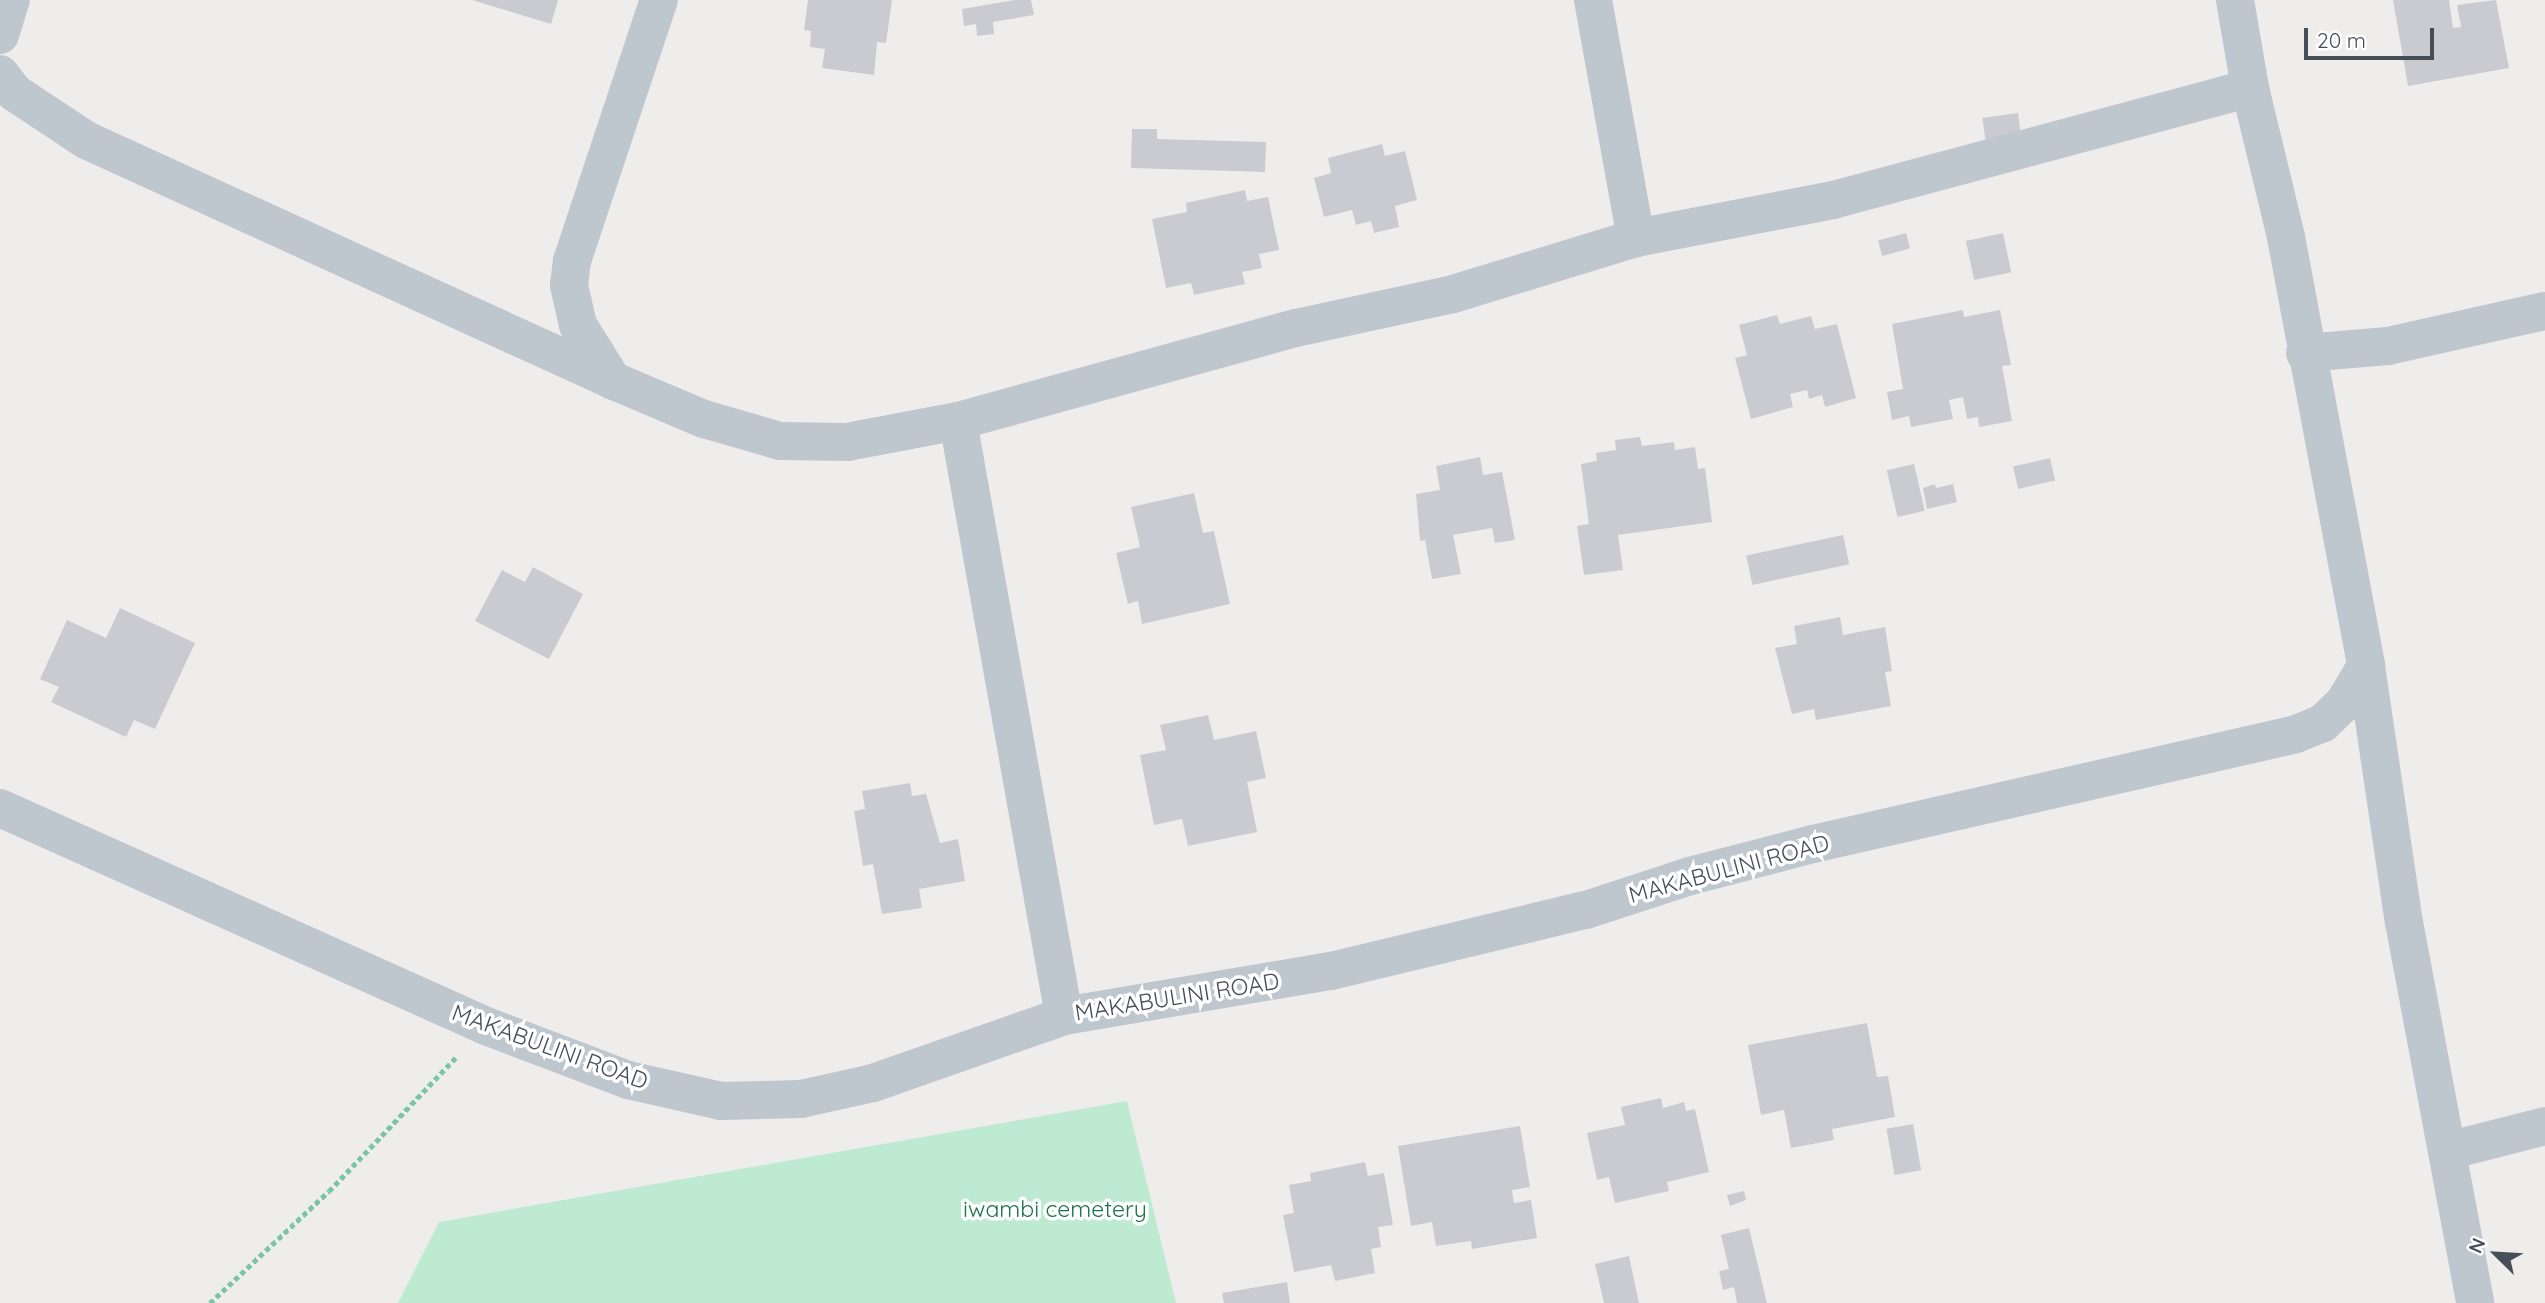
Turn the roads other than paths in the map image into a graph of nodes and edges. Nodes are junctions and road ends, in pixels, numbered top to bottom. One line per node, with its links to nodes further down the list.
1 (11, 0): 5 (street)
2 (659, 0): 11 (street)
3 (1593, 0): 8 (street)
4 (2235, 0): 7 (street)
5 (0, 36)
6 (0, 74): 11 (street)
7 (2250, 88): 8 (street); 10 (street)
8 (1636, 238): 12 (street)
9 (2545, 311): 10 (street)
10 (2305, 353): 13 (street)
11 (614, 382): 12 (street)
12 (958, 421): 15 (street)
13 (2366, 666): 15 (street, MAKABULINI ROAD); 17 (street)
14 (0, 808): 15 (street, MAKABULINI ROAD)
15 (1064, 1016)
16 (2545, 1126): 17 (street)
17 (2447, 1151): 18 (street)
18 (2475, 1303)

